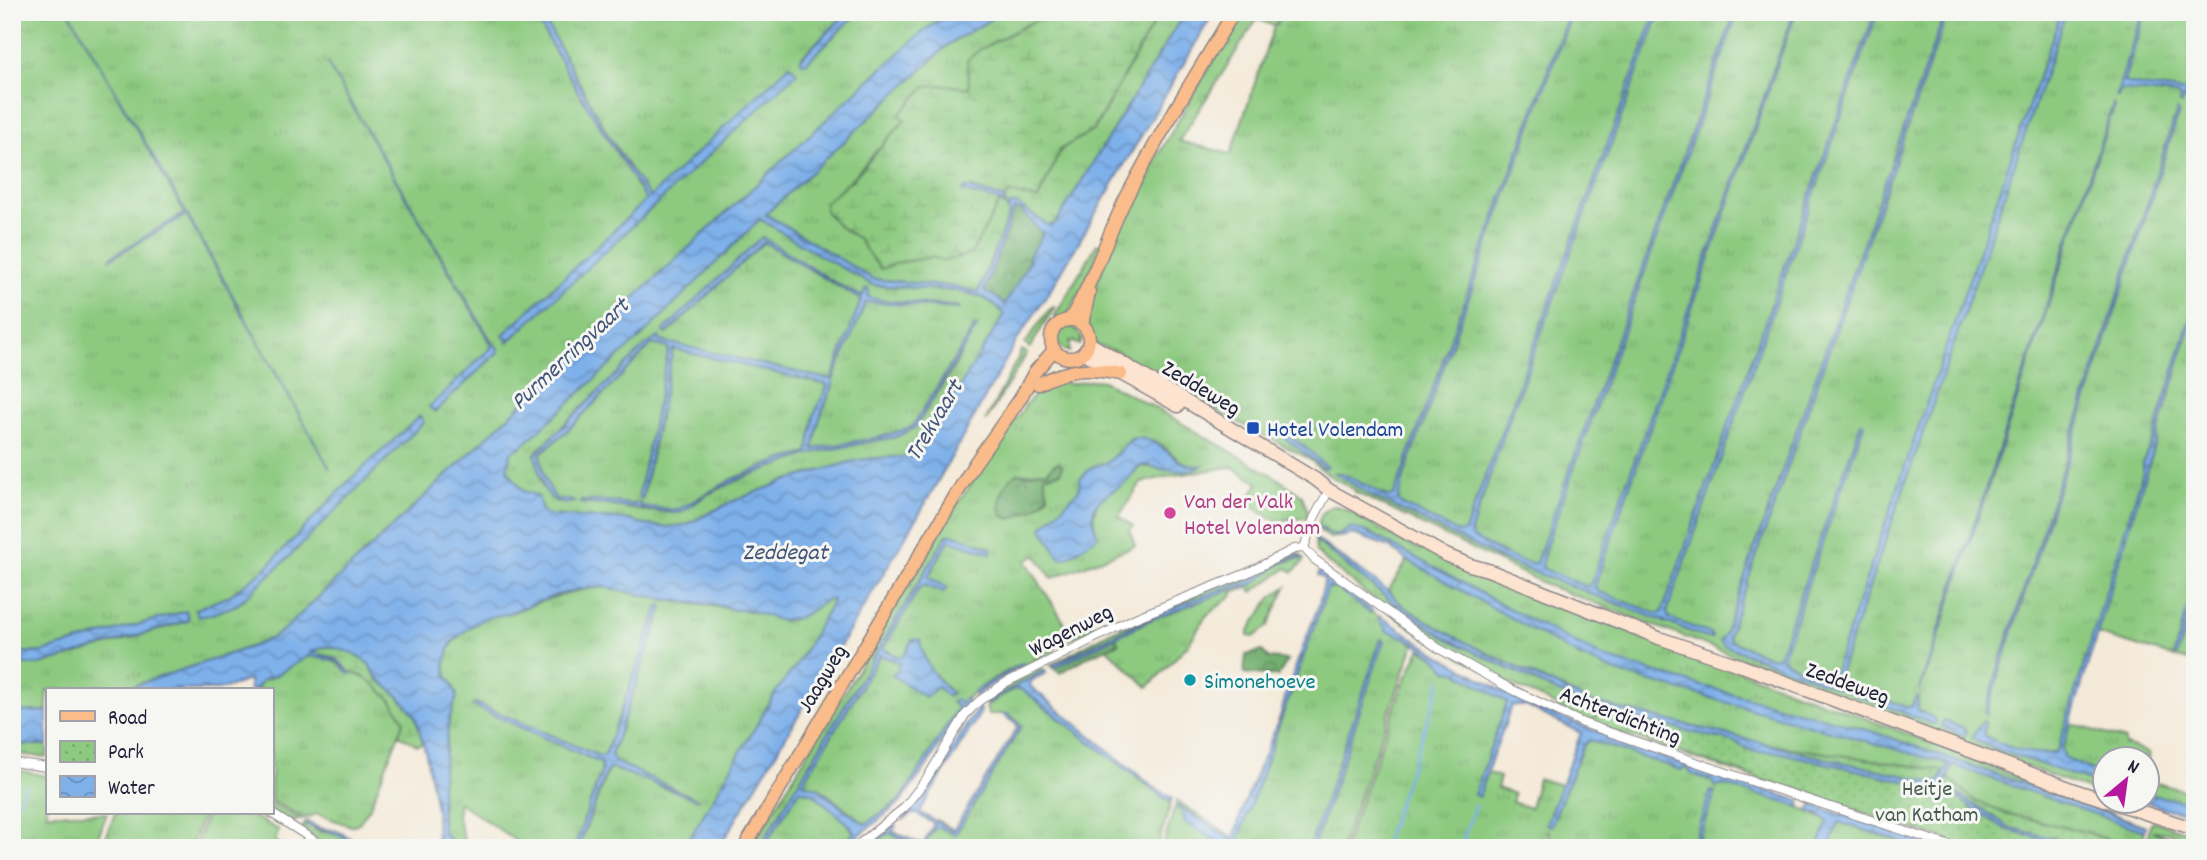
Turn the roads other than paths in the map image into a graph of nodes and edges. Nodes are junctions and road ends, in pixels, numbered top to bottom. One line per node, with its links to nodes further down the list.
1 (1234, 12): 2 (main road)
2 (1076, 322): 3 (main road); 4 (main road)
3 (1087, 348): 4 (main road); 5 (main road, Zeddeweg); 8 (main road, Zeddeweg)
4 (1058, 354): 6 (main road); 7 (main road)
5 (1121, 374): 6 (main road); 8 (main road, Zeddeweg)
6 (1038, 384): 7 (main road)
7 (1020, 399): 15 (main road, Jaagweg)
8 (1329, 490): 9 (street); 13 (main road, Zeddeweg)
9 (1304, 548): 16 (street, Wagenweg); 17 (street, Achterdichting)
10 (12, 762): 11 (street)
11 (46, 767)
12 (273, 814): 14 (street)
13 (2195, 829)
14 (326, 848)
15 (744, 848)
16 (854, 848)
17 (1957, 848)

